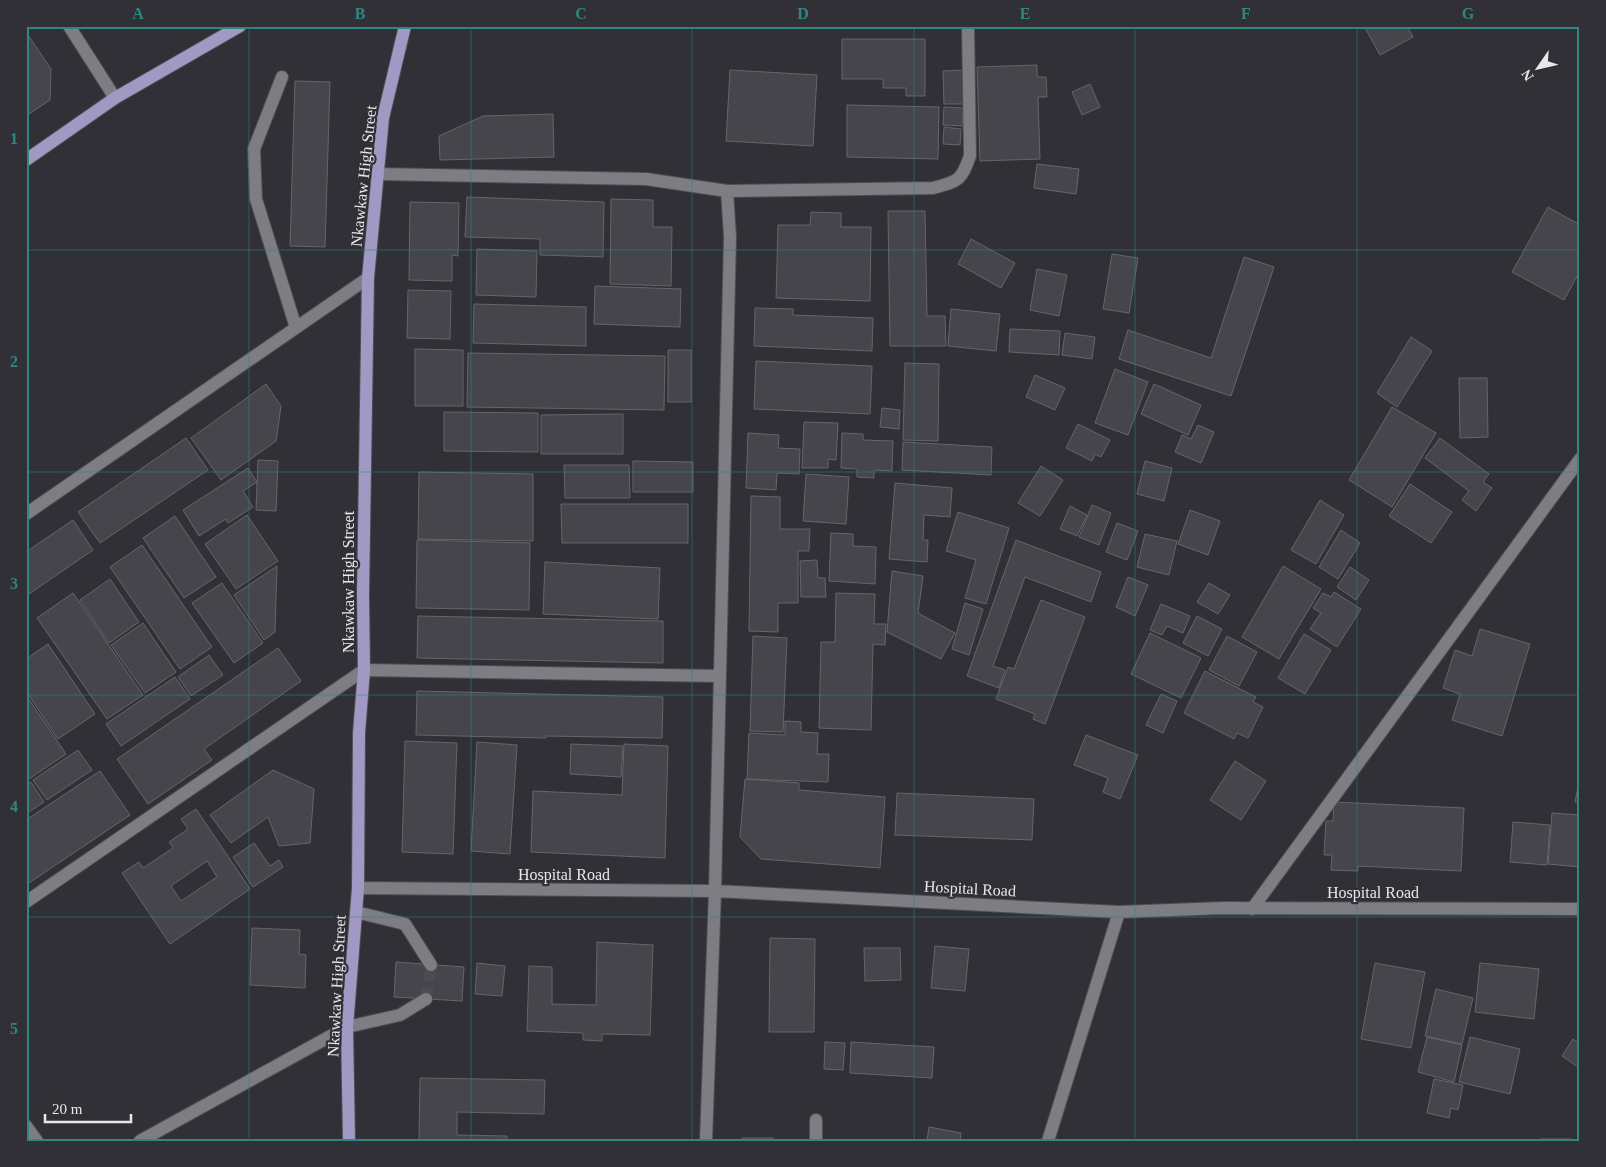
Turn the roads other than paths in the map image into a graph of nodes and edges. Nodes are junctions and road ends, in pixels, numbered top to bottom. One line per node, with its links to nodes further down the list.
1 (69, 26): 6 (street)
2 (240, 26): 6 (main road)
3 (405, 26): 8 (main road, Nkawkaw High Street)
4 (968, 26): 9 (street)
5 (282, 77): 11 (street)
6 (115, 98): 7 (main road)
7 (26, 160)
8 (378, 174): 9 (street); 10 (main road, Nkawkaw High Street)
9 (727, 191): 15 (street)
10 (368, 278): 11 (street); 14 (main road, Nkawkaw High Street)
11 (296, 328): 13 (street)
12 (1580, 459): 20 (street)
13 (26, 514)
14 (364, 670): 15 (street); 16 (main road, Nkawkaw High Street); 18 (street)
15 (720, 676): 17 (street)
16 (358, 888): 17 (street, Hospital Road); 21 (main road, Nkawkaw High Street)
17 (715, 891): 22 (street, Hospital Road); 31 (street)
18 (26, 902)
19 (1580, 908): 20 (street, Hospital Road)
20 (1252, 909): 22 (street, Hospital Road)
21 (356, 912): 23 (street); 25 (main road, Nkawkaw High Street)
22 (1119, 912): 33 (street)
23 (431, 965)
24 (426, 999): 25 (street)
25 (347, 1027): 29 (street); 30 (main road, Nkawkaw High Street)
26 (816, 1120): 32 (street)
27 (26, 1126): 28 (street)
28 (37, 1141)
29 (140, 1141)
30 (349, 1141)
31 (706, 1141)
32 (816, 1141)
33 (1048, 1141)

